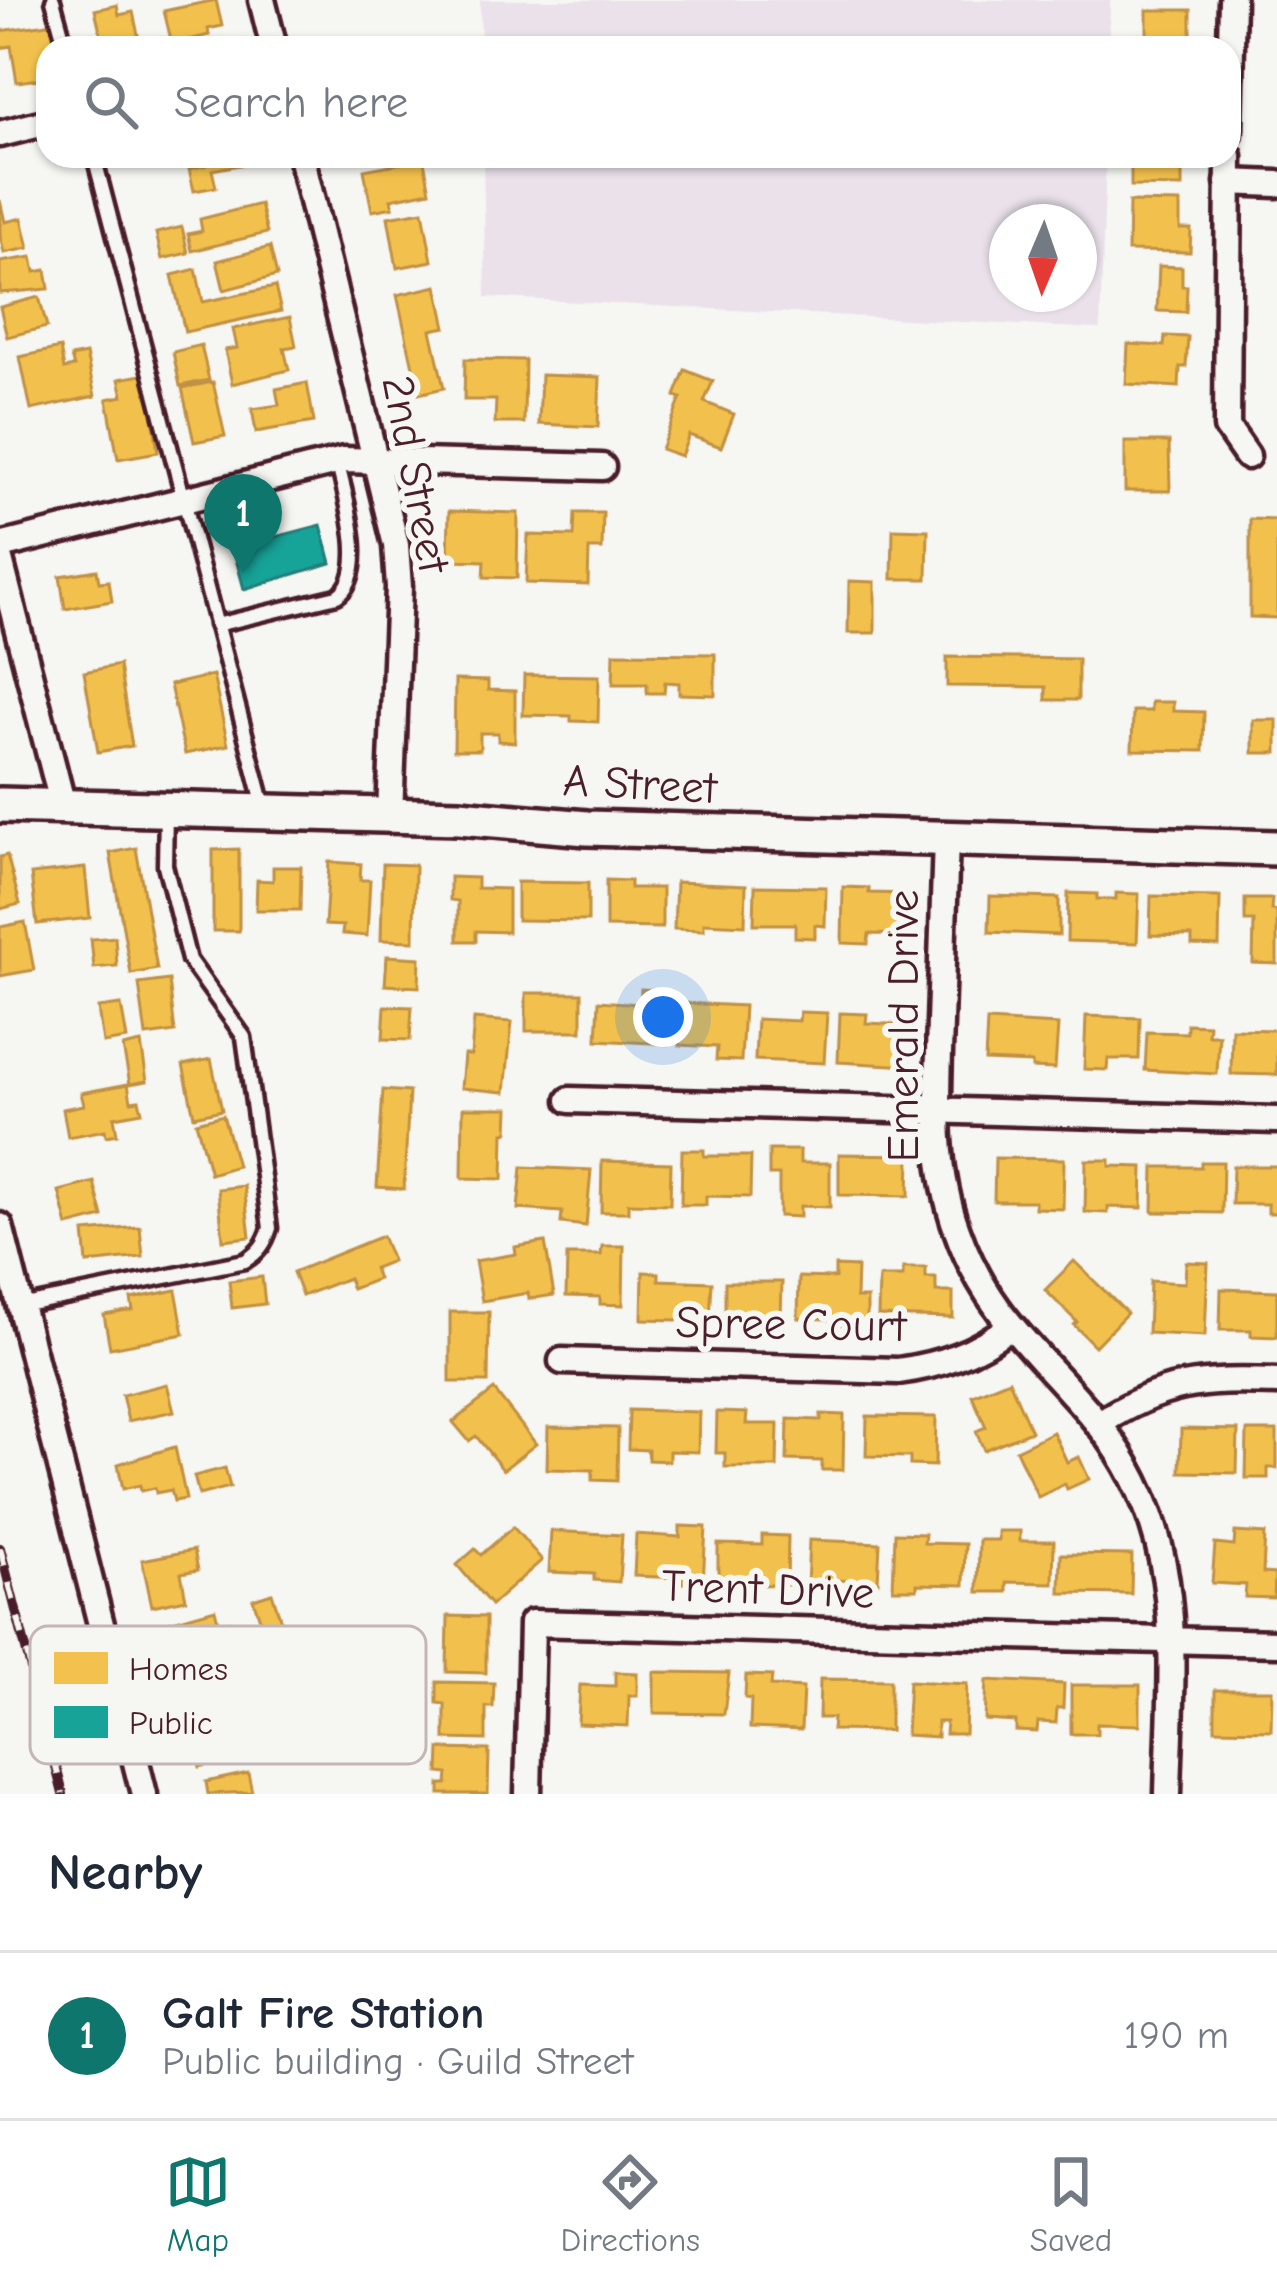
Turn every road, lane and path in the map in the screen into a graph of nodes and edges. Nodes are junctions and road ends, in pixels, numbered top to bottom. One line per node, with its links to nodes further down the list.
1 (53, 0): 4 (lane)
2 (262, 0): 5 (street)
3 (1232, 0): 6 (street)
4 (63, 36)
5 (271, 36)
6 (1231, 36)
7 (36, 125): 8 (street)
8 (0, 134)
9 (97, 168): 18 (lane)
10 (304, 168): 16 (street, 2nd Street)
11 (1228, 168): 12 (street)
12 (1228, 182): 13 (street); 14 (street)
13 (1277, 184)
14 (1246, 456)
15 (337, 461): 16 (street); 18 (street); 21 (lane)
16 (379, 461): 17 (street); 26 (street, 2nd Street)
17 (602, 467)
18 (184, 500): 19 (street); 21 (lane)
19 (0, 546)
20 (0, 560): 23 (street)
21 (216, 625): 25 (lane)
22 (0, 805): 23 (street, A Street)
23 (63, 806): 24 (street, A Street)
24 (166, 809): 25 (street, A Street); 33 (lane)
25 (265, 811): 26 (street, A Street)
26 (390, 814): 27 (street, A Street)
27 (946, 839): 28 (street, A Street); 30 (street, Emerald Drive)
28 (1277, 848)
29 (570, 1100): 30 (street)
30 (938, 1110): 31 (street); 34 (street, Emerald Drive)
31 (1277, 1120)
32 (0, 1226): 33 (street)
33 (20, 1306): 38 (street)
34 (1010, 1327): 35 (street, Spree Court); 37 (street, Emerald Drive)
35 (562, 1361)
36 (1277, 1382): 37 (street)
37 (1098, 1424): 39 (street, Emerald Drive)
38 (101, 1626)
39 (1172, 1641): 40 (street); 43 (street, Trent Drive); 44 (street, Emerald Drive)
40 (1277, 1643)
41 (136, 1764): 42 (street)
42 (144, 1794)
43 (528, 1794)
44 (1168, 1794)

